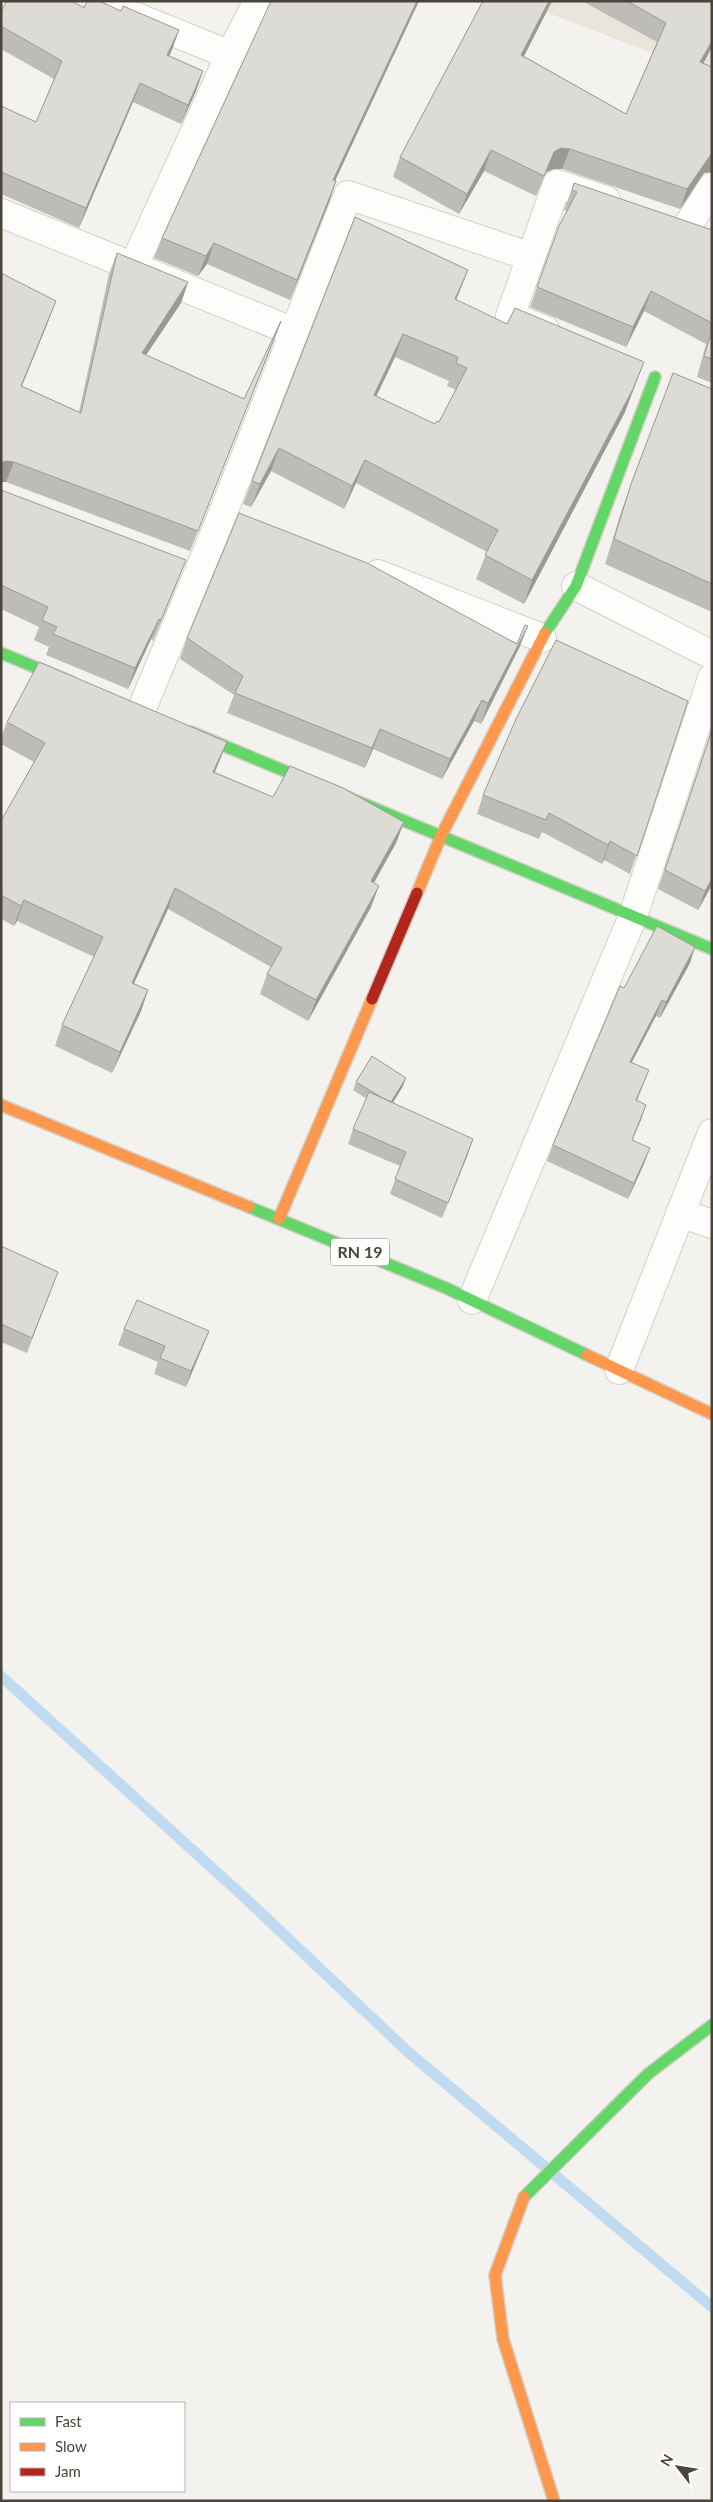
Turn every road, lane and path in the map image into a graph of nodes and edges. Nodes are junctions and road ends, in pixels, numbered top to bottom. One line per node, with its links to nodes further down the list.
1 (97, 1): 3 (street)
2 (258, 1): 3 (street)
3 (230, 56): 10 (street)
4 (712, 187): 8 (street)
5 (631, 209): 9 (street)
6 (1, 213): 10 (street)
7 (659, 218): 8 (street)
8 (700, 232)
9 (531, 257): 11 (street); 12 (street)
10 (133, 267): 11 (street)
11 (294, 332): 15 (street)
12 (565, 339)
13 (628, 365): 14 (street)
14 (668, 382): 20 (street)
15 (223, 513): 16 (street); 19 (street)
16 (250, 524)
17 (171, 561): 19 (street)
18 (350, 563): 21 (street)
19 (198, 571): 26 (street)
20 (576, 586): 21 (street); 23 (street)
21 (542, 638): 28 (street)
22 (1, 653): 25 (street)
23 (712, 655)
24 (712, 678): 29 (street)
25 (80, 686)
26 (141, 711)
27 (177, 726): 28 (street)
28 (441, 836): 29 (street); 34 (street)
29 (633, 916): 30 (street); 36 (street)
30 (712, 948)
31 (1, 1105): 34 (street, RN 19)
32 (712, 1133): 33 (street)
33 (680, 1213): 35 (street); 37 (street)
34 (278, 1219): 36 (street, RN 19)
35 (712, 1224)
36 (472, 1300): 37 (street, RN 19)
37 (619, 1370): 38 (street, RN 19)
38 (712, 1414)
39 (712, 2026): 40 (street)
40 (554, 2501)

